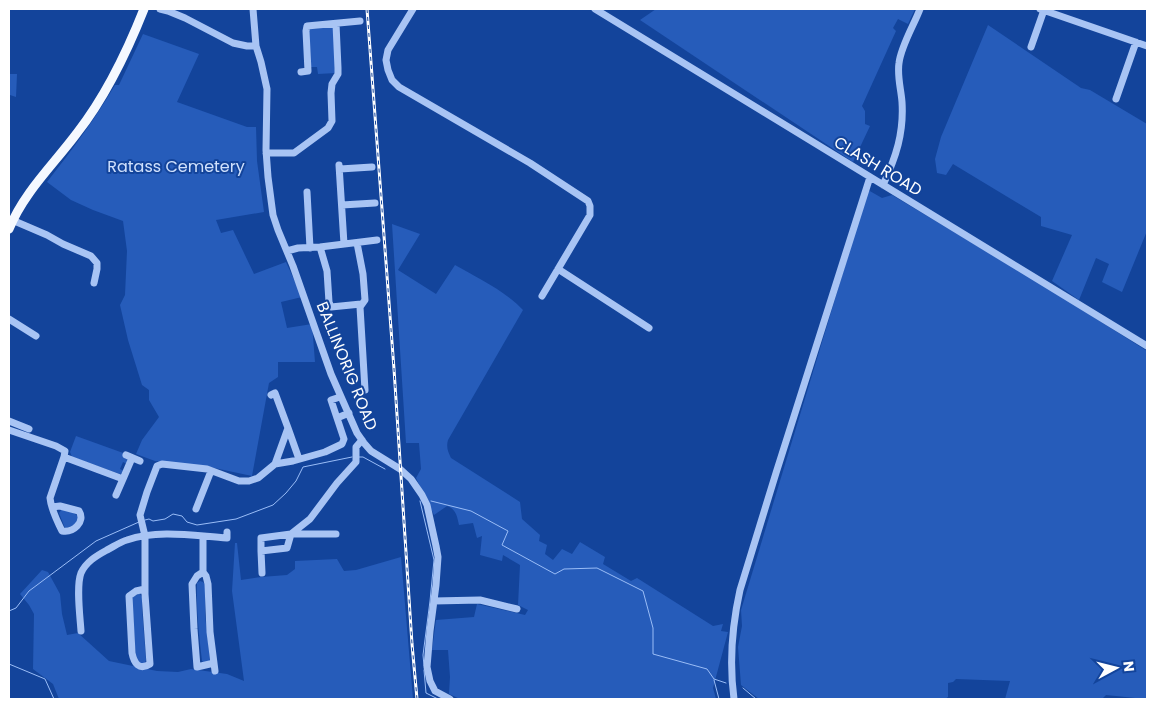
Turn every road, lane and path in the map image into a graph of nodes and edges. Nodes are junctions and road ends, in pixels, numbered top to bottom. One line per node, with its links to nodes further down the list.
1 (160, 9): 7 (street)
2 (253, 9): 12 (street, BALLINORIG ROAD)
3 (413, 9): 31 (street)
4 (595, 9): 19 (street, CLASH ROAD)
5 (920, 9): 20 (street)
6 (145, 10): 24 (main road)
7 (166, 10): 12 (street)
8 (1042, 10): 11 (street); 14 (street)
9 (360, 22): 10 (street)
10 (336, 24): 15 (street); 17 (street)
11 (1136, 42): 13 (street); 16 (street)
12 (256, 46): 17 (street, BALLINORIG ROAD)
13 (1147, 46)
14 (1031, 47)
15 (302, 72)
16 (1116, 99)
17 (266, 153): 30 (street, BALLINORIG ROAD)
18 (372, 167): 23 (street)
19 (870, 177): 20 (street, CLASH ROAD); 71 (street)
20 (883, 184): 38 (street, CLASH ROAD)
21 (307, 192): 29 (street)
22 (376, 203): 23 (street)
23 (342, 205): 27 (street)
24 (11, 224): 32 (street)
25 (377, 240): 26 (street)
26 (358, 243): 27 (street); 34 (street)
27 (344, 244): 28 (street)
28 (320, 247): 29 (street); 34 (street)
29 (310, 248): 30 (street)
30 (287, 251): 42 (street, BALLINORIG ROAD)
31 (558, 269): 33 (street); 36 (street)
32 (94, 283)
33 (542, 296)
34 (362, 304): 39 (street)
35 (9, 319): 37 (street)
36 (649, 328)
37 (36, 336)
38 (1147, 346)
39 (365, 390)
40 (271, 395): 45 (street)
41 (336, 398): 43 (street)
42 (349, 414): 43 (street); 48 (street, BALLINORIG ROAD)
43 (337, 418): 50 (street)
44 (9, 421): 46 (street)
45 (288, 428): 50 (street); 52 (street)
46 (29, 429)
47 (9, 430): 49 (street)
48 (362, 440): 59 (street); 67 (street, BALLINORIG ROAD)
49 (64, 457): 54 (street); 56 (street)
50 (299, 459): 52 (street)
51 (140, 461): 54 (street)
52 (275, 464): 53 (street)
53 (211, 471): 57 (street); 61 (street)
54 (123, 479): 55 (street)
55 (116, 494)
56 (52, 507): 56 (street)
57 (196, 509)
58 (227, 532): 62 (street)
59 (291, 534): 60 (street); 63 (street); 63 (street)
60 (336, 534)
61 (145, 536): 62 (street); 66 (street); 69 (street)
62 (203, 536): 64 (street)
63 (261, 551): 65 (street)
64 (203, 572): 64 (street)
65 (262, 573)
66 (145, 589): 66 (street)
67 (434, 601): 68 (street); 70 (street, BALLINORIG ROAD)
68 (517, 609)
69 (81, 631)
70 (450, 699)
71 (734, 699)

